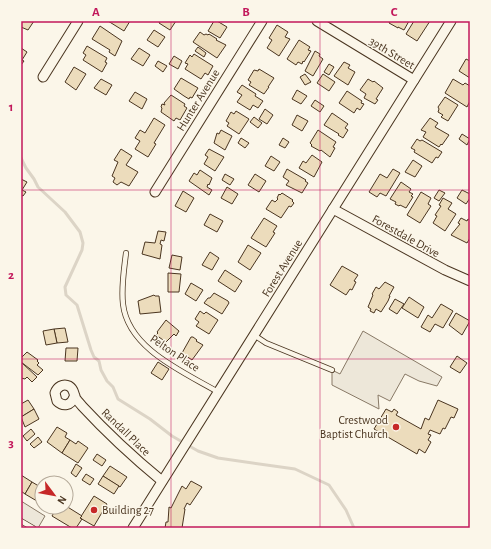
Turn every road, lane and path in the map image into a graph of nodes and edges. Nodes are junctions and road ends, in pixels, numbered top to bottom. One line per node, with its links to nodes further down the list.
1 (78, 21): 5 (street)
2 (262, 21): 7 (street, Hunter Avenue)
3 (317, 21): 6 (street, 39th Street)
4 (451, 21): 6 (street, Forest Avenue)
5 (43, 77)
6 (414, 80): 8 (street, Forest Avenue)
7 (155, 192)
8 (333, 209): 10 (street, Forestdale Drive); 11 (street, Forest Avenue)
9 (126, 253): 13 (lane, Pelton Place)
10 (470, 280)
11 (254, 335): 12 (lane); 13 (street, Forest Avenue)
12 (332, 370)
13 (218, 392): 15 (street, Forest Avenue)
14 (74, 397): 15 (street, Randall Place)
15 (162, 482): 18 (street, Forest Avenue)
16 (21, 520): 17 (lane)
17 (33, 528)
18 (133, 528)

